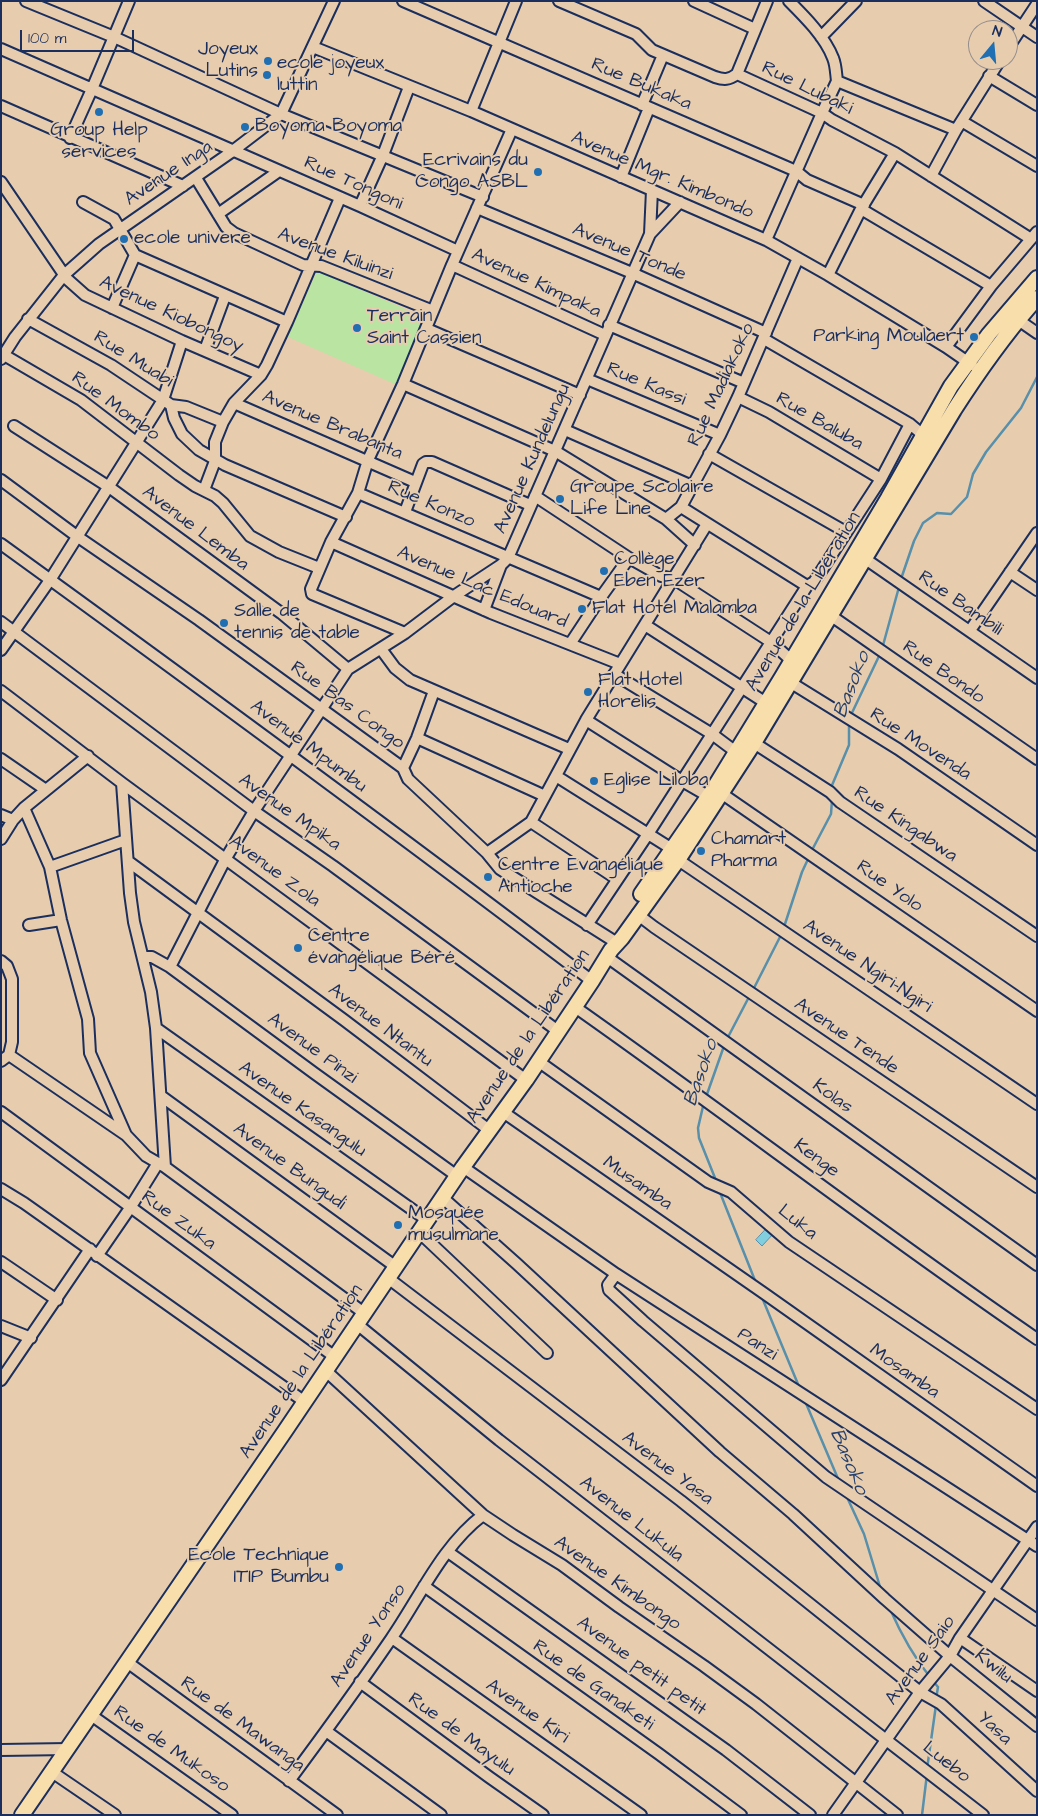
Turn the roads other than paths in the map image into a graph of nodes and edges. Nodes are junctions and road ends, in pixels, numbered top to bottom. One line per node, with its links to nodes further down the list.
1 (26, 1): 16 (street)
2 (129, 1): 16 (street)
3 (334, 1): 20 (street, Avenue Inga)
4 (403, 1): 19 (street, Rue Bukaka)
5 (516, 1): 19 (street)
6 (559, 1): 22 (street, Rue Lubaki)
7 (694, 1): 14 (street)
8 (767, 1): 14 (street)
9 (856, 1): 18 (street)
10 (984, 1): 13 (street)
11 (794, 3): 18 (street)
12 (1037, 4): 13 (street)
13 (1021, 28): 15 (street); 17 (street)
14 (755, 29): 24 (street)
15 (1018, 33)
16 (114, 37): 28 (street); 34 (street)
17 (1037, 37)
18 (821, 38): 26 (street)
19 (499, 43): 30 (street, Rue Bukaka); 32 (street)
20 (313, 47): 27 (street, Avenue Mgr. Kimbondo); 34 (street, Avenue Inga)
21 (1, 49): 28 (street, Rue Tongoni)
22 (663, 55): 24 (street, Rue Lubaki); 30 (street)
23 (993, 70): 25 (street)
24 (737, 74): 33 (street, Rue Lubaki)
25 (989, 76): 31 (street); 35 (street)
26 (837, 81): 33 (street); 35 (street)
27 (410, 87): 32 (street, Avenue Mgr. Kimbondo); 40 (street)
28 (92, 89): 37 (street); 38 (street, Rue Tongoni)
29 (1, 106): 37 (street)
30 (646, 106): 43 (street, Rue Bukaka); 45 (street)
31 (1037, 106)
32 (471, 111): 36 (street, Avenue Mgr. Kimbondo)
33 (822, 113): 39 (street, Rue Lubaki); 43 (street)
34 (281, 114): 38 (street, Avenue Inga); 40 (street)
35 (960, 126): 41 (street); 44 (street)
36 (512, 129): 45 (street, Avenue Mgr. Kimbondo); 50 (street)
37 (70, 138): 48 (street)
38 (233, 151): 42 (street, Rue Tongoni); 46 (street, Avenue Inga)
39 (895, 153): 44 (street, Rue Lubaki); 56 (street)
40 (383, 156): 50 (street); 55 (street)
41 (1037, 166)
42 (279, 171): 51 (street, Rue Tongoni); 58 (street)
43 (796, 171): 56 (street, Rue Bukaka); 62 (street)
44 (930, 176): 61 (street, Rue Lubaki)
45 (621, 177): 49 (street, Avenue Mgr. Kimbondo)
46 (196, 178): 48 (street, Avenue Inga); 58 (street, Avenue Kiluinzi)
47 (3, 185): 52 (street); 69 (street, Avenue Kiobongoy)
48 (183, 186): 59 (street, Avenue Inga)
49 (652, 190): 54 (street, Avenue Mgr. Kimbondo); 60 (street)
50 (483, 196): 57 (street)
51 (340, 198): 55 (street, Rue Tongoni); 66 (street)
52 (1, 200)
53 (83, 202): 59 (street)
54 (680, 202): 60 (street, Avenue Kundelungu); 62 (street, Avenue Mgr. Kimbondo)
55 (360, 206): 63 (street, Rue Tongoni)
56 (862, 207): 70 (street); 72 (street, Rue Bukaka)
57 (478, 208): 63 (street); 68 (street, Avenue Tonde)
58 (218, 214): 66 (street, Avenue Kiluinzi)
59 (120, 228): 64 (street); 69 (street, Avenue Inga)
60 (650, 234): 68 (street, Avenue Kundelungu)
61 (1034, 235): 72 (street)
62 (766, 240): 65 (street, Avenue Mgr. Kimbondo)
63 (458, 251): 67 (street)
64 (135, 255): 73 (street); 75 (street)
65 (798, 258): 70 (street, Avenue Mgr. Kimbondo); 83 (street, Rue Madiakoko)
66 (312, 265): 76 (street, Avenue Kiluinzi); 79 (street)
67 (452, 265): 76 (street); 81 (street, Avenue Kimpaka)
68 (632, 273): 81 (street, Avenue Kundelungu); 83 (street, Avenue Tonde)
69 (64, 275): 75 (street, Avenue Kiobongoy); 78 (street, Avenue Inga)
70 (828, 275): 85 (street, Avenue Mgr. Kimbondo)
71 (1037, 278): 77 (highway, Avenue de la Libération)
72 (991, 286): 85 (street)
73 (225, 296): 79 (street); 86 (street)
74 (1037, 298): 77 (highway, Avenue de la Libération)
75 (112, 308): 84 (street, Avenue Kiobongoy)
76 (434, 311): 80 (street)
77 (1012, 316): 82 (street); 88 (highway, Avenue de la Libération); 89 (highway, Avenue de la Libération)
78 (28, 319): 87 (street, Avenue Inga); 96 (street, Rue Muabi)
79 (287, 322): 90 (street)
80 (426, 329): 93 (street); 94 (street)
81 (607, 330): 91 (street, Avenue Kundelungu); 92 (street)
82 (1037, 333)
83 (765, 336): 92 (street, Rue Madiakoko); 99 (street, Avenue Tonde)
84 (182, 341): 86 (street, Avenue Kiobongoy); 96 (street)
85 (946, 347): 88 (street, Avenue Mgr. Kimbondo)
86 (205, 350): 90 (street, Avenue Kiobongoy)
87 (3, 357): 104 (street, Rue Mombo)
88 (968, 362): 89 (street, Avenue Mgr. Kimbondo); 102 (highway, Avenue de la Libération)
89 (980, 371): 129 (highway, Avenue de la Libération)
90 (261, 375): 97 (street)
91 (587, 379): 94 (street, Avenue Kundelungu); 103 (street, Rue Kassi)
92 (744, 383): 95 (street, Rue Madiakoko)
93 (403, 384): 105 (street); 108 (street)
94 (580, 395): 101 (street, Avenue Kundelungu)
95 (738, 397): 103 (street, Rue Madiakoko); 109 (street, Rue Baluba)
96 (167, 402): 98 (street, Rue Muabi); 104 (street); 107 (street)
97 (234, 403): 98 (street); 108 (street, Avenue Brabanta)
98 (223, 422): 107 (street)
99 (910, 424): 102 (street, Avenue Tonde); 109 (street)
100 (14, 426): 112 (street, Avenue Lemba)
101 (565, 430): 105 (street, Avenue Kundelungu); 113 (street)
102 (923, 434): 150 (highway, Avenue de la Libération)
103 (720, 436): 106 (street, Rue Madiakoko)
104 (137, 444): 112 (street); 114 (street, Rue Mombo)
105 (555, 450): 116 (street, Avenue Kundelungu); 120 (street)
106 (709, 454): 113 (street, Rue Madiakoko); 122 (street)
107 (215, 460): 114 (street); 119 (street)
108 (368, 460): 111 (street, Avenue Brabanta); 115 (street)
109 (881, 479): 122 (street)
110 (1, 480): 124 (street, Rue Bas Congo)
111 (415, 482): 116 (street); 118 (street)
112 (109, 486): 124 (street); 152 (street, Avenue Lemba)
113 (692, 486): 117 (street, Rue Madiakoko)
114 (204, 490): 131 (street, Rue Mombo)
115 (358, 492): 118 (street, Rue Konzo); 119 (street)
116 (533, 500): 128 (street); 130 (street, Avenue Kundelungu)
117 (681, 507): 120 (street, Rue Madiakoko); 121 (street)
118 (405, 512): 130 (street, Rue Konzo)
119 (346, 517): 125 (street)
120 (666, 519): 127 (street)
121 (708, 524): 127 (street); 135 (street)
122 (846, 532): 135 (street)
123 (1037, 533): 132 (street)
124 (78, 537): 134 (street); 160 (street, Rue Bas Congo)
125 (331, 542): 131 (street); 137 (street, Avenue Lac Edouard)
126 (1, 544): 134 (street, Avenue Mpumbu)
127 (695, 544): 133 (street)
128 (630, 558): 133 (street); 138 (street)
129 (864, 558): 140 (highway, Avenue de la Libération); 143 (street, Rue Bambili)
130 (505, 562): 137 (street); 138 (street, Rue Konzo); 139 (street, Avenue Kundelungu)
131 (319, 568): 145 (street)
132 (1010, 572): 136 (street); 143 (street)
133 (674, 579): 142 (street); 146 (street)
134 (50, 580): 144 (street); 168 (street, Avenue Mpumbu)
135 (807, 586): 146 (street)
136 (1037, 590)
137 (454, 596): 139 (street, Avenue Lac Edouard); 145 (street)
138 (601, 597): 147 (street)
139 (484, 610): 147 (street, Avenue Lac Edouard)
140 (830, 615): 155 (highway, Avenue de la Libération); 170 (street, Rue Bondo)
141 (1, 622): 144 (street, Avenue Mpika)
142 (645, 625): 151 (street); 156 (street)
143 (968, 630): 154 (street, Rue Bambili)
144 (14, 632): 149 (street); 179 (street, Avenue Mpika)
145 (405, 633): 148 (street)
146 (771, 642): 150 (street); 156 (street)
147 (570, 644): 151 (street, Avenue Lac Edouard)
148 (381, 649): 152 (street); 158 (street)
149 (1, 650)
150 (792, 661): 155 (highway, Avenue de la Libération)
151 (620, 664): 153 (street)
152 (348, 669): 160 (street)
153 (614, 674): 161 (street); 162 (street)
154 (1037, 678)
155 (786, 680): 159 (highway, Avenue de la Libération); 164 (highway, Avenue de la Libération); 186 (street, Rue Movenda)
156 (742, 688): 159 (street); 162 (street)
157 (1, 691): 167 (street, Avenue Zola)
158 (434, 691): 163 (street); 165 (street)
159 (766, 703): 166 (highway, Avenue de la Libération)
160 (320, 709): 168 (street); 171 (street, Rue Bas Congo)
161 (586, 720): 165 (street); 173 (street, Rue Yolo)
162 (712, 734): 166 (street); 173 (street)
163 (417, 738): 171 (street); 177 (street)
164 (754, 743): 176 (highway, Avenue de la Libération); 198 (street, Rue Kingabwa)
165 (569, 749): 172 (street)
166 (736, 752): 176 (highway, Avenue de la Libération)
167 (88, 756): 174 (street, Avenue Zola); 175 (street)
168 (290, 756): 179 (street); 203 (street, Avenue Mpumbu)
169 (1, 759): 175 (street)
170 (1037, 759)
171 (402, 768): 187 (street, Rue Bas Congo)
172 (556, 776): 177 (street); 183 (street, Avenue Ngiri-Ngiri)
173 (682, 782): 176 (street, Rue Yolo); 183 (street)
174 (122, 783): 185 (street); 189 (street, Avenue Zola)
175 (46, 790): 178 (street)
176 (714, 795): 188 (highway, Avenue de la Libération); 205 (street, Rue Yolo)
177 (545, 796): 182 (street)
178 (24, 808): 181 (street); 191 (street)
179 (254, 811): 189 (street); 207 (street, Avenue Mpika)
180 (1, 815): 181 (street)
181 (12, 820): 184 (street)
182 (531, 822): 187 (street); 192 (street)
183 (648, 834): 188 (street, Avenue Ngiri-Ngiri); 192 (street)
184 (1, 839)
185 (126, 840): 190 (street); 191 (street)
186 (1037, 845)
187 (487, 854): 197 (street, Rue Bas Congo)
188 (673, 854): 194 (highway, Avenue de la Libération); 199 (highway, Avenue de la Libération); 212 (street, Avenue Ngiri-Ngiri)
189 (226, 858): 193 (street); 210 (street, Avenue Zola)
190 (128, 862): 193 (street, Avenue Ntantu); 200 (street)
191 (50, 868): 195 (street)
192 (617, 879): 197 (street)
193 (196, 913): 202 (street); 215 (street, Avenue Ntantu)
194 (637, 914): 199 (highway, Avenue de la Libération); 219 (street, Avenue Tende)
195 (62, 920): 196 (street); 216 (street)
196 (28, 924)
197 (587, 925): 199 (street, Kolas)
198 (1037, 936)
199 (612, 948): 203 (highway, Avenue de la Libération); 227 (street, Kolas)
200 (143, 957): 202 (street, Avenue Pinzi); 206 (street)
201 (1, 961): 208 (street)
202 (170, 967): 218 (street, Avenue Pinzi)
203 (592, 981): 204 (highway, Avenue de la Libération)
204 (574, 1007): 207 (highway, Avenue de la Libération); 235 (street, Kenge)
205 (1037, 1011)
206 (156, 1028): 211 (street); 223 (street, Avenue Kasangulu)
207 (558, 1031): 209 (highway, Avenue de la Libération)
208 (5, 1058): 216 (street)
209 (538, 1061): 210 (highway, Avenue de la Libération); 241 (street, Luka)
210 (526, 1080): 214 (highway, Avenue de la Libération)
211 (162, 1096): 217 (street); 228 (street, Avenue Bungudi)
212 (1037, 1104)
213 (1, 1112): 222 (street, Rue Zuka)
214 (503, 1112): 215 (highway, Avenue de la Libération); 230 (street, Musamba)
215 (489, 1130): 218 (highway, Avenue de la Libération)
216 (126, 1135): 217 (street, Avenue Lukula)
217 (161, 1165): 222 (street); 232 (street, Avenue Lukula)
218 (460, 1171): 221 (highway, Avenue de la Libération); 229 (street, Panzi)
219 (1037, 1187)
220 (1, 1189): 225 (street)
221 (443, 1198): 223 (highway, Avenue de la Libération); 252 (street, Kwilu)
222 (130, 1208): 225 (street); 237 (street, Rue Zuka)
223 (427, 1220): 224 (highway, Avenue de la Libération)
224 (419, 1232): 228 (highway, Avenue de la Libération); 236 (street)
225 (93, 1252): 231 (street); 240 (street)
226 (1, 1262): 231 (street)
227 (1037, 1265)
228 (392, 1273): 232 (highway, Avenue de la Libération); 256 (street, Avenue Yasa)
229 (616, 1274): 245 (street, Panzi); 248 (street)
230 (752, 1285): 242 (street, Mosamba)
231 (57, 1300): 234 (street)
232 (360, 1318): 237 (highway, Avenue de la Libération); 260 (street, Avenue Lukula)
233 (1, 1326): 234 (street)
234 (31, 1338): 239 (street)
235 (1037, 1339)
236 (547, 1353)
237 (335, 1357): 238 (highway, Avenue de la Libération)
238 (326, 1371): 240 (highway, Avenue de la Libération); 243 (street, Avenue Kimbongo)
239 (1, 1380)
240 (305, 1402): 253 (highway, Avenue de la Libération)
241 (1037, 1409)
242 (1037, 1486)
243 (483, 1514): 246 (street, Avenue Yonso); 265 (street, Avenue Kimbongo)
244 (1037, 1527): 245 (street, Avenue Saio)
245 (1032, 1543): 248 (street, Avenue Saio)
246 (448, 1552): 247 (street, Avenue Yonso); 275 (street, Avenue petit petit)
247 (424, 1586): 250 (street, Avenue Yonso); 274 (street, Rue de Ganaketi)
248 (993, 1590): 249 (street); 251 (street, Avenue Saio)
249 (1037, 1620)
250 (392, 1638): 254 (street, Avenue Yonso); 273 (street, Avenue Kiri)
251 (960, 1638): 252 (street, Avenue Saio); 255 (street)
252 (950, 1656): 256 (street, Avenue Saio); 258 (street, Kwilu)
253 (127, 1662): 257 (highway, Avenue de la Libération); 264 (street, Rue de Mawanga)
254 (360, 1682): 259 (street, Avenue Yonso); 272 (street, Rue de Mayulu)
255 (1037, 1691)
256 (923, 1694): 260 (street, Avenue Saio); 266 (street, Yasa)
257 (91, 1715): 261 (highway, Avenue de la Libération); 269 (street, Rue de Mukoso)
258 (1037, 1726)
259 (326, 1731): 264 (street, Avenue Yonso); 271 (street)
260 (887, 1739): 265 (street, Avenue Saio); 278 (street, Luebo)
261 (68, 1749): 262 (street); 263 (highway, Avenue de la Libération)
262 (1, 1750)
263 (52, 1772): 267 (highway, Avenue de la Libération); 268 (street)
264 (289, 1781): 270 (street, Rue de Mawanga)
265 (854, 1782): 276 (street, Avenue Saio); 277 (street, Avenue Kimbongo)
266 (1037, 1791)
267 (22, 1815)
268 (115, 1815)
269 (232, 1815)
270 (336, 1815)
271 (441, 1815)
272 (543, 1815)
273 (641, 1815)
274 (741, 1815)
275 (810, 1815)
276 (832, 1815)
277 (897, 1815)
278 (983, 1815)

